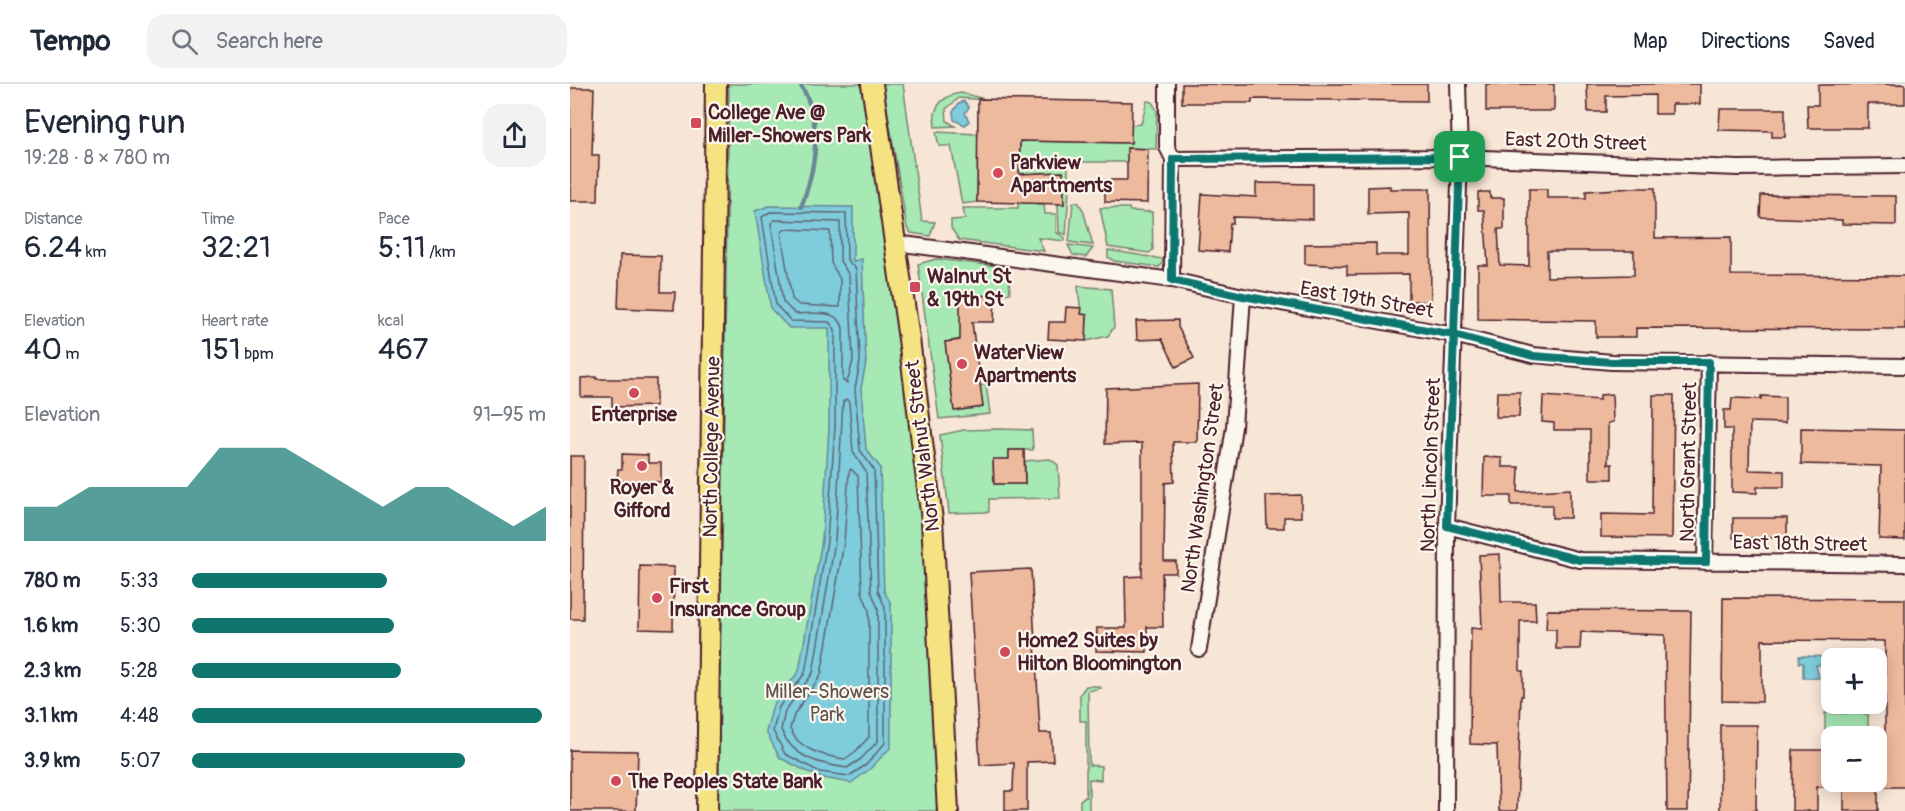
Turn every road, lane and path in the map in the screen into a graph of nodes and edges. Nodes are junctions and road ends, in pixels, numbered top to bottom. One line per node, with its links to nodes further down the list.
1 (716, 84): 18 (main road, North College Avenue)
2 (872, 84): 8 (main road, North Walnut Street)
3 (1167, 84): 6 (street)
4 (1458, 84): 5 (street, North Lincoln Street)
5 (1460, 157): 6 (street, East 20th Street); 7 (street, East 20th Street); 11 (street, North Lincoln Street)
6 (1173, 159): 9 (street)
7 (1905, 166)
8 (896, 243): 9 (street, East 19th Street); 19 (main road, North Walnut Street)
9 (1172, 280): 10 (street, East 19th Street)
10 (1243, 296): 11 (street, East 19th Street); 17 (street, North Washington Street)
11 (1454, 335): 12 (street, East 19th Street); 14 (street, North Lincoln Street)
12 (1709, 362): 13 (street, East 19th Street); 15 (street, North Grant Street)
13 (1905, 366)
14 (1447, 526): 15 (street, East 18th Street); 20 (street, North Lincoln Street)
15 (1706, 562): 16 (street, East 18th Street)
16 (1905, 564)
17 (1199, 649)
18 (707, 811)
19 (948, 811)
20 (1446, 811)

